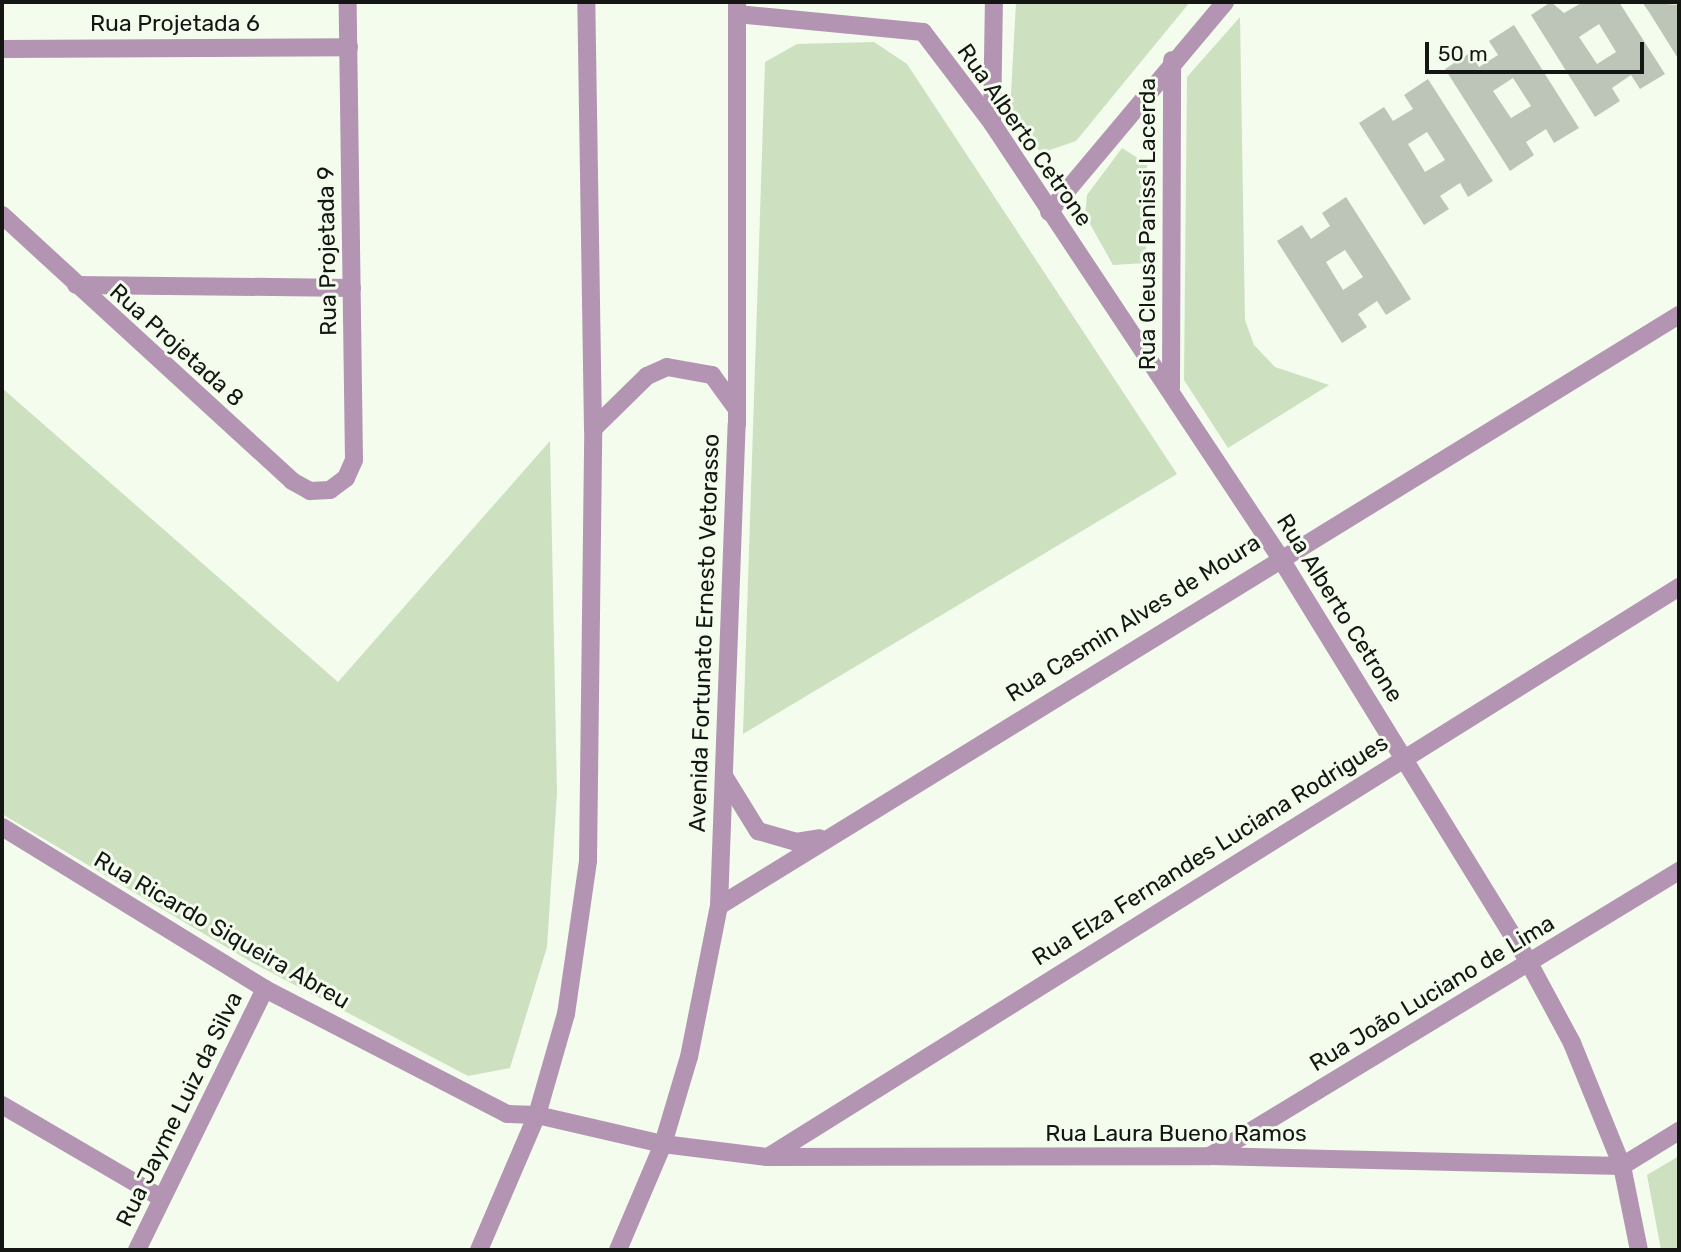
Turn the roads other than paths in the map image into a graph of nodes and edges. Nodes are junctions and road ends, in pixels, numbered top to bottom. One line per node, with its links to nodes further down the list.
1 (348, 2): 6 (street, Rua Projetada 9)
2 (586, 2): 17 (street)
3 (994, 2): 9 (street)
4 (1225, 2): 8 (street)
5 (737, 8): 9 (street, Rua Alberto Cetrone); 16 (street, Avenida Fortunato Ernesto Vetorasso)
6 (349, 47): 7 (street, Rua Projetada 6); 13 (street, Rua Projetada 9)
7 (2, 49)
8 (1172, 60): 10 (street); 15 (street, Rua Cleusa Panissi Lacerda)
9 (992, 123): 10 (street, Rua Alberto Cetrone)
10 (1049, 212): 15 (street, Rua Alberto Cetrone)
11 (2, 215): 12 (street, Rua Projetada 8)
12 (76, 285): 13 (street); 18 (street, Rua Projetada 8)
13 (352, 288): 18 (street, Rua Projetada 9)
14 (1679, 315): 19 (street, Rua Casmin Alves de Moura)
15 (1171, 388): 19 (street, Rua Alberto Cetrone)
16 (737, 413): 17 (street); 22 (street, Avenida Fortunato Ernesto Vetorasso)
17 (593, 429): 30 (street)
18 (330, 490)
19 (1279, 556): 21 (street, Rua Alberto Cetrone); 24 (street, Rua Casmin Alves de Moura)
20 (1679, 587): 21 (street, Rua Elza Fernandes Luciana Rodrigues)
21 (1404, 757): 27 (street, Rua Alberto Cetrone); 34 (street, Rua Elza Fernandes Luciana Rodrigues)
22 (723, 776): 24 (street, Rua Casmin Alves de Moura); 26 (street, Avenida Fortunato Ernesto Vetorasso)
23 (2, 827): 28 (street, Rua Ricardo Siqueira Abreu)
24 (831, 837): 26 (street, Rua Casmin Alves de Moura)
25 (1679, 871): 27 (street, Rua João Luciano de Lima)
26 (719, 906): 32 (street, Avenida Fortunato Ernesto Vetorasso)
27 (1529, 963): 33 (street, Rua João Luciano de Lima); 35 (street, Rua Alberto Cetrone)
28 (265, 989): 30 (street, Rua Ricardo Siqueira Abreu); 36 (street, Rua Jayme Luiz da Silva)
29 (2, 1105): 36 (street)
30 (537, 1115): 32 (street, Rua Ricardo Siqueira Abreu); 38 (street)
31 (1679, 1131): 35 (street)
32 (663, 1144): 34 (street, Rua Laura Bueno Ramos); 39 (street, Avenida Fortunato Ernesto Vetorasso)
33 (1210, 1156): 34 (street, Rua Laura Bueno Ramos); 35 (street, Rua Laura Bueno Ramos)
34 (768, 1157)
35 (1622, 1166): 40 (street, Rua Alberto Cetrone)
36 (161, 1198): 37 (street, Rua Jayme Luiz da Silva)
37 (137, 1250)
38 (479, 1250)
39 (618, 1250)
40 (1639, 1250)

